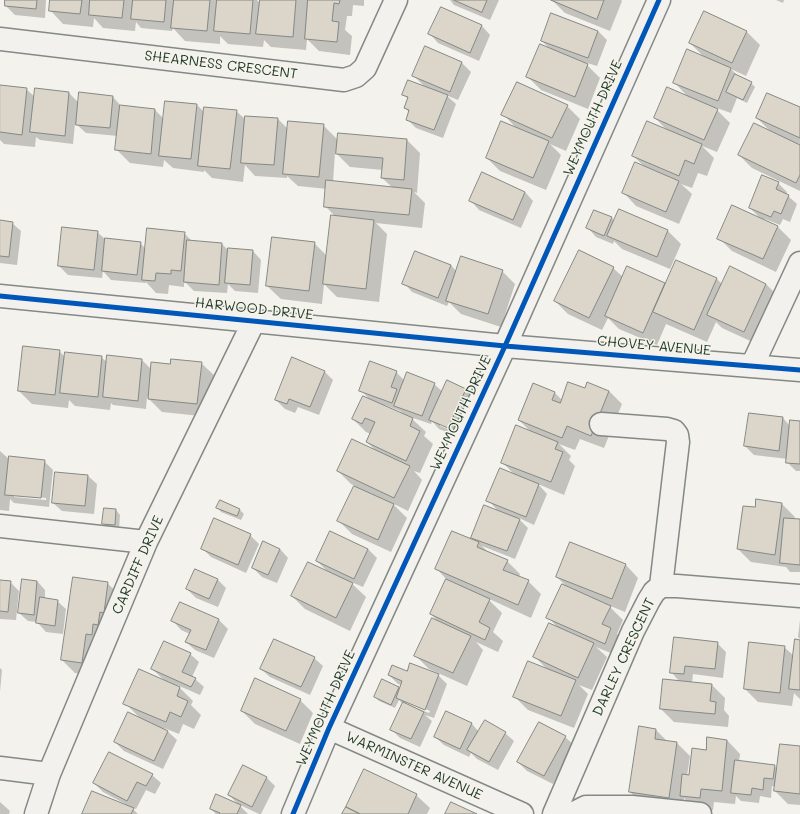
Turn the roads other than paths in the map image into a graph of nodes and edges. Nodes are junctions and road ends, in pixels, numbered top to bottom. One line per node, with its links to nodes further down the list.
1 (396, 0): 3 (street, SHEARNESS CRESCENT)
2 (659, 0): 7 (street, WEYMOUTH DRIVE)
3 (0, 39)
4 (800, 264): 8 (street)
5 (0, 296): 6 (street, HARWOOD DRIVE)
6 (254, 321): 7 (street, HARWOOD DRIVE); 12 (street, CARDIFF DRIVE)
7 (505, 346): 8 (street, CHOVEY AVENUE); 15 (street, WEYMOUTH DRIVE)
8 (752, 366): 9 (street, CHOVEY AVENUE)
9 (800, 370)
10 (601, 424): 13 (street)
11 (0, 526): 12 (street)
12 (146, 542): 17 (street, CARDIFF DRIVE)
13 (661, 586): 14 (street, DARLEY CRESCENT); 21 (street, DARLEY CRESCENT)
14 (800, 596)
15 (329, 728): 19 (street, WEYMOUTH DRIVE); 20 (street, WARMINSTER AVENUE)
16 (0, 768): 17 (street)
17 (49, 774): 18 (street, CARDIFF DRIVE)
18 (36, 814)
19 (293, 814)
20 (522, 814)
21 (554, 814)
22 (572, 814): 23 (street)
23 (700, 814)

